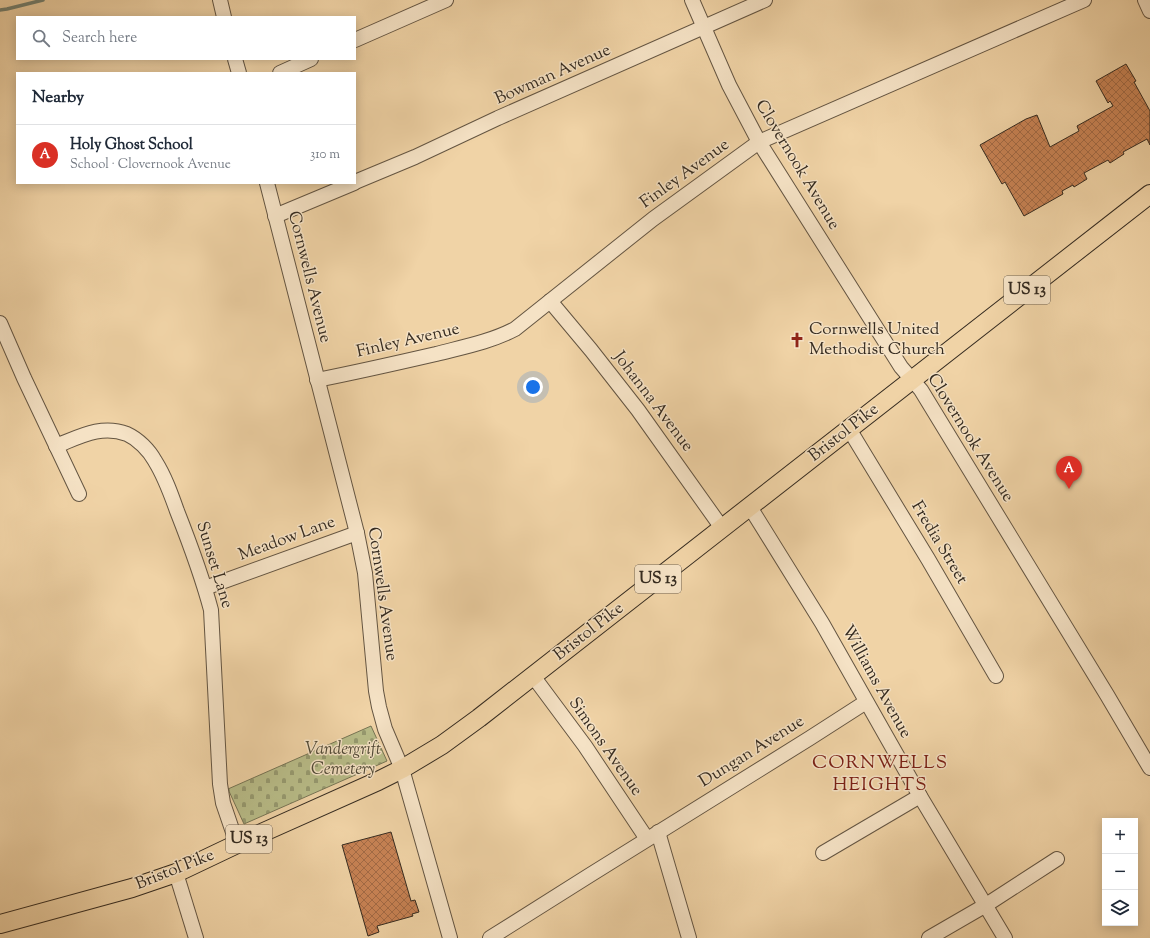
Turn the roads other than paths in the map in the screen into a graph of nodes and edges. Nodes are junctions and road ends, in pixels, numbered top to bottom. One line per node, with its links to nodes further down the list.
1 (220, 0): 8 (street)
2 (446, 0): 10 (street)
3 (692, 0): 9 (street, Clovernook Avenue)
4 (765, 0): 9 (street, Bowman Avenue)
5 (1084, 0): 15 (street, Finley Avenue)
6 (1145, 0): 7 (street)
7 (1150, 11)
8 (224, 16)
9 (703, 27): 15 (street, Clovernook Avenue); 16 (street, Bowman Avenue)
10 (356, 40)
11 (235, 60): 13 (street)
12 (309, 60): 14 (street)
13 (239, 72)
14 (282, 72)
15 (759, 142): 21 (street, Finley Avenue); 24 (street, Clovernook Avenue)
16 (356, 182)
17 (267, 184): 20 (street, Cornwells Avenue)
18 (352, 184): 20 (street, Bowman Avenue)
19 (1150, 194): 24 (main road, Bristol Pike / US 13)
20 (275, 216): 23 (street, Cornwells Avenue)
21 (550, 301): 23 (street, Finley Avenue); 29 (street, Johanna Avenue)
22 (0, 323): 26 (street)
23 (317, 380): 30 (street, Cornwells Avenue)
24 (912, 380): 25 (main road, Bristol Pike / US 13); 35 (street, Clovernook Avenue)
25 (849, 429): 28 (main road, Bristol Pike / US 13); 33 (street, Fredia Street)
26 (56, 446): 27 (street); 31 (street, Sunset Lane)
27 (79, 494)
28 (750, 506): 29 (main road, Bristol Pike / US 13); 34 (street, Williams Avenue)
29 (722, 528): 32 (main road, Bristol Pike / US 13)
30 (357, 533): 31 (street, Meadow Lane); 36 (street, Cornwells Avenue)
31 (205, 588): 39 (street, Sunset Lane)
32 (533, 676): 36 (main road, Bristol Pike / US 13); 38 (street, Simons Avenue)
33 (996, 676)
34 (866, 702): 37 (street, Williams Avenue); 38 (street, Dungan Avenue)
35 (1150, 768)
36 (402, 769): 39 (main road, Bristol Pike / US 13); 46 (street, Cornwells Avenue)
37 (920, 796): 40 (street); 43 (street, Williams Avenue)
38 (652, 836): 47 (street, Dungan Avenue); 48 (street, Simons Avenue)
39 (237, 844): 42 (main road, Bristol Pike / US 13)
40 (823, 853)
41 (1057, 859): 43 (street)
42 (176, 873): 44 (main road, Bristol Pike / US 13); 45 (street)
43 (986, 905): 49 (street); 50 (street, Williams Avenue)
44 (0, 924)
45 (196, 938)
46 (450, 938)
47 (490, 938)
48 (689, 938)
49 (929, 938)
50 (1005, 938)

